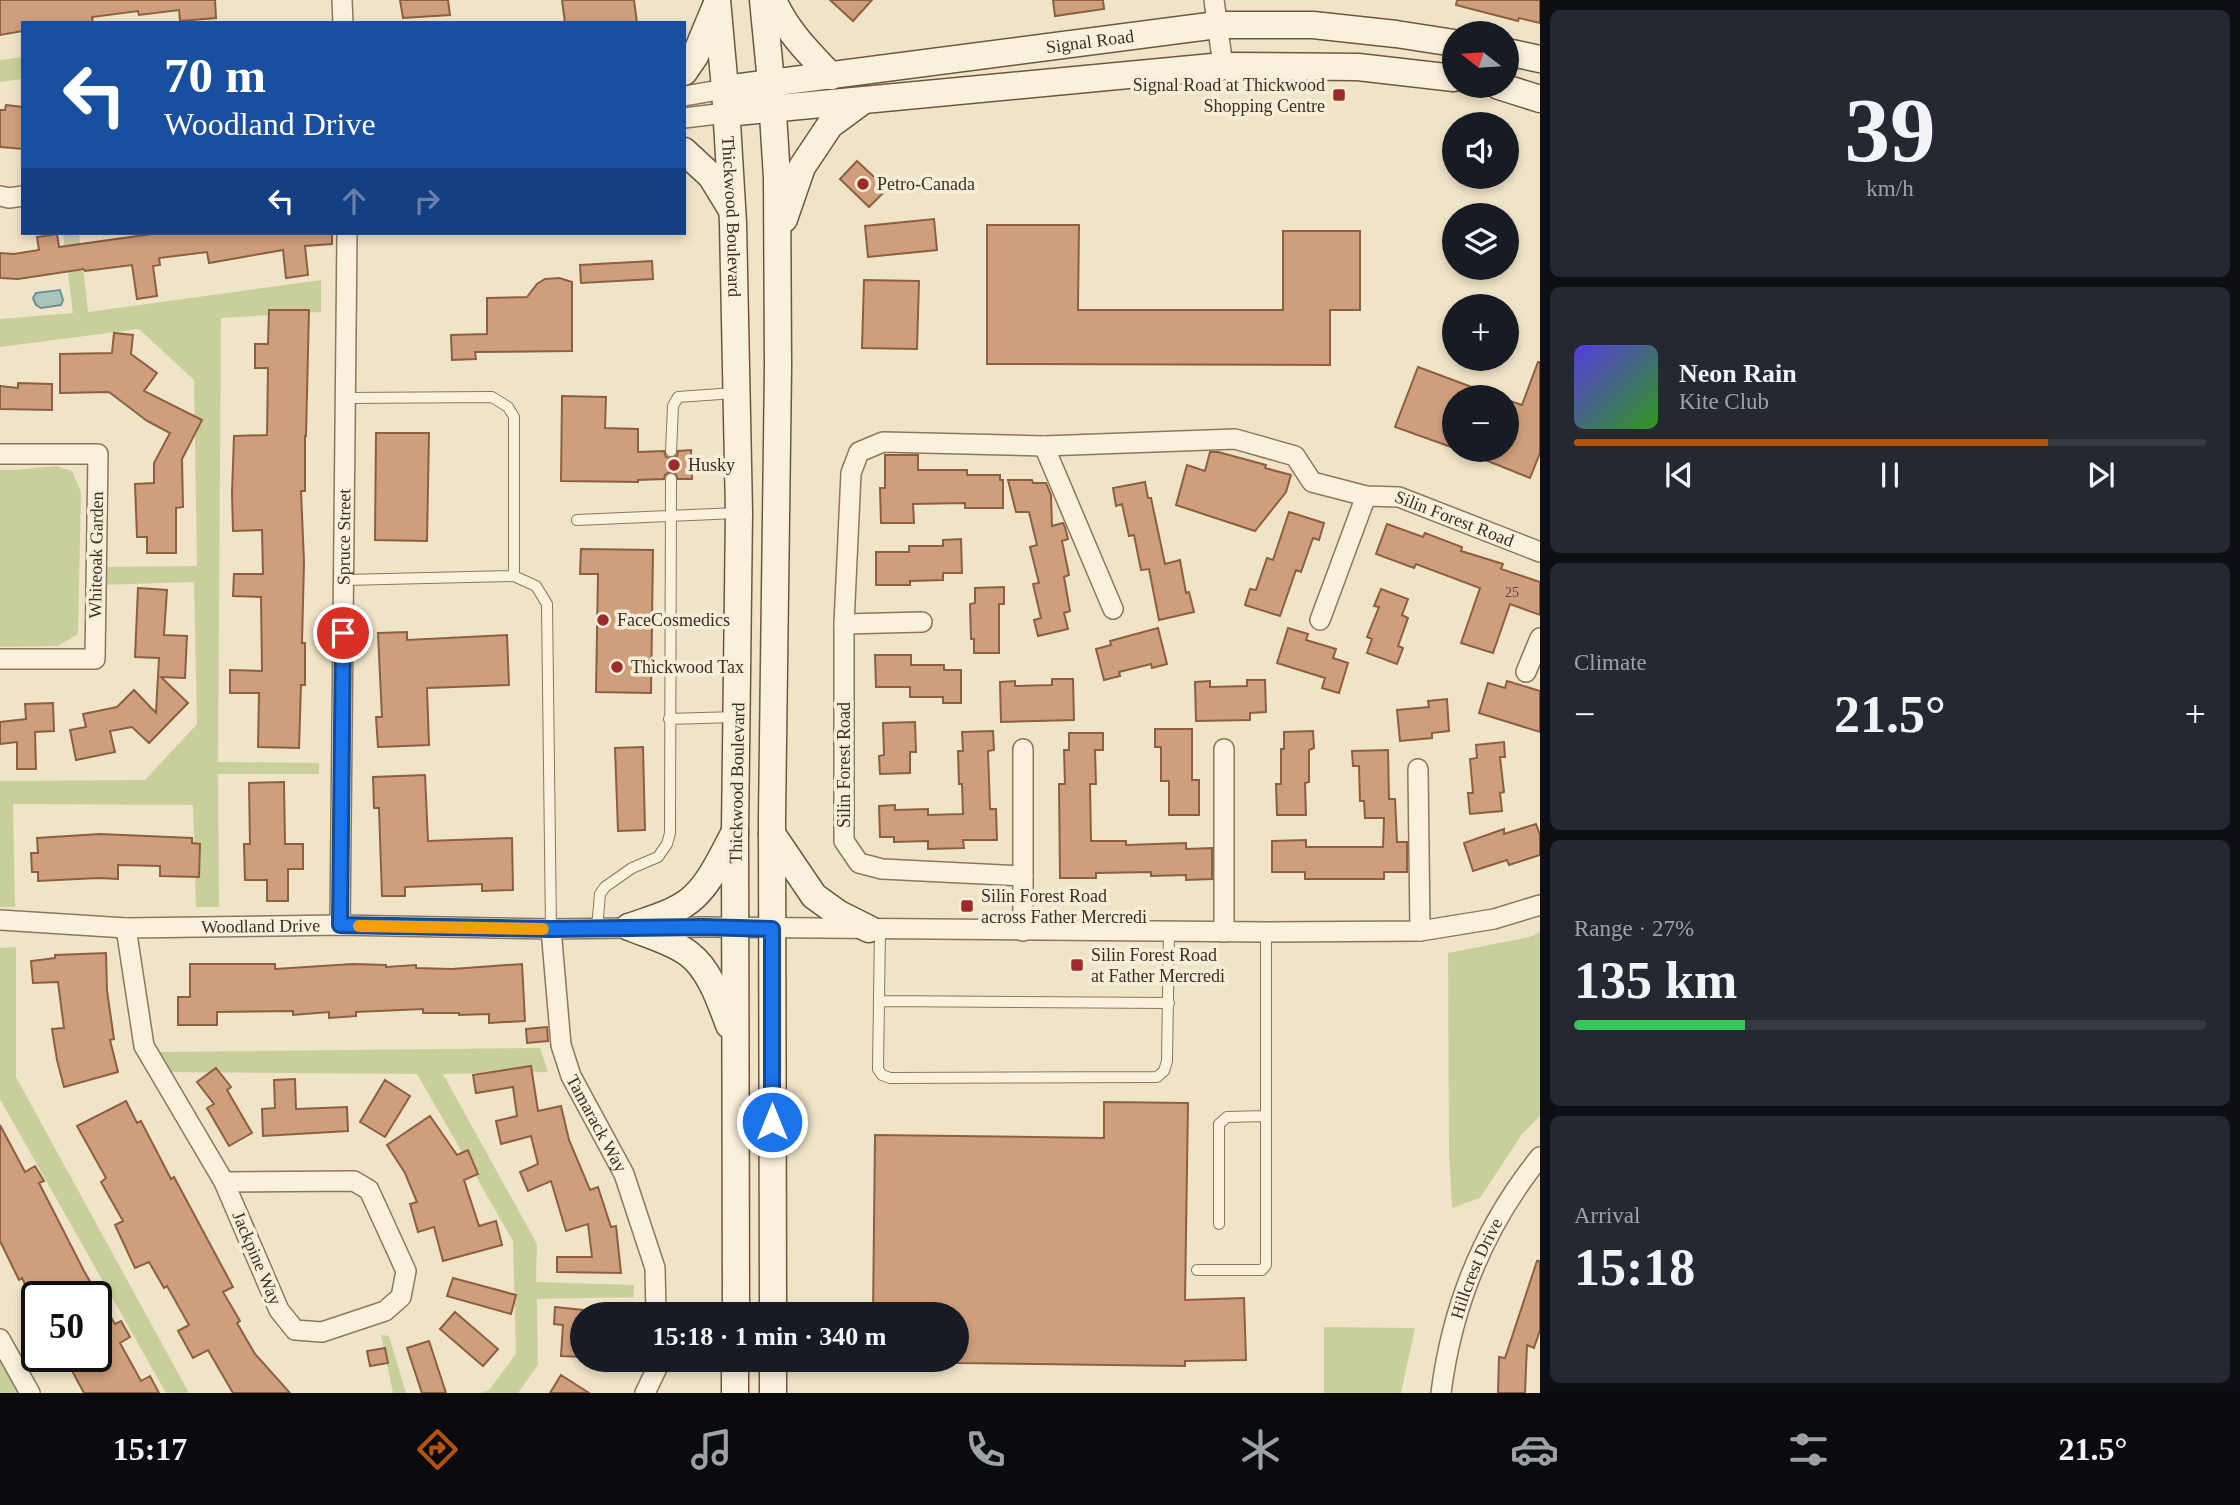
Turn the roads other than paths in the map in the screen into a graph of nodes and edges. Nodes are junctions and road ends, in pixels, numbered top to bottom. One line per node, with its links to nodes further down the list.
1 (342, 0): 6 (street)
2 (763, 0): 15 (main road, Thickwood Boulevard)
3 (773, 0): 12 (main road)
4 (717, 2): 11 (main road); 19 (main road, Thickwood Boulevard)
5 (1215, 12): 7 (main road, Signal Road); 10 (street); 12 (main road, Signal Road)
6 (343, 21)
7 (1442, 41)
8 (1519, 55): 9 (main road)
9 (1540, 59)
10 (1223, 66): 13 (main road, Signal Road); 17 (main road, Signal Road)
11 (686, 69)
12 (831, 76): 15 (main road, Signal Road)
13 (1442, 77)
14 (1519, 92): 18 (main road)
15 (772, 95): 17 (main road, Signal Road); 19 (main road, Signal Road); 26 (main road, Thickwood Boulevard)
16 (686, 96): 19 (street)
17 (865, 99): 26 (main road)
18 (1540, 99)
19 (726, 101): 20 (street); 24 (main road, Thickwood Boulevard)
20 (686, 117)
21 (686, 153): 24 (main road)
22 (0, 196): 23 (street)
23 (21, 196)
24 (731, 209): 27 (main road, Thickwood Boulevard)
25 (347, 235): 28 (street, Spruce Street)
26 (777, 240): 38 (main road, Thickwood Boulevard)
27 (736, 393): 30 (lane); 34 (main road, Thickwood Boulevard)
28 (346, 398): 39 (lane); 40 (street, Spruce Street)
29 (1044, 446): 33 (street, Silin Forest Road); 41 (street); 44 (street, Silin Forest Road)
30 (671, 451)
31 (0, 454): 46 (street, Whiteoak Garden)
32 (671, 479): 35 (lane)
33 (1366, 496): 37 (street, Silin Forest Road); 42 (street)
34 (739, 513): 35 (lane); 38 (main road); 48 (main road, Thickwood Boulevard)
35 (670, 516): 36 (lane); 49 (lane)
36 (577, 520)
37 (1540, 552)
38 (775, 573): 54 (main road, Thickwood Boulevard)
39 (514, 576): 40 (lane); 63 (lane)
40 (344, 580): 58 (street, Spruce Street)
41 (1113, 608)
42 (1320, 620)
43 (922, 622): 44 (street)
44 (844, 624): 55 (street, Silin Forest Road)
45 (1540, 638): 47 (street)
46 (0, 659)
47 (1526, 672)
48 (737, 717): 49 (lane); 53 (main road, Thickwood Boulevard)
49 (669, 719): 62 (lane)
50 (1023, 749): 55 (street)
51 (1224, 749): 69 (street)
52 (1418, 769): 67 (street)
53 (735, 831): 59 (main road); 60 (main road, Thickwood Boulevard)
54 (772, 834): 64 (main road, Thickwood Boulevard); 65 (main road)
55 (1023, 876): 66 (street)
56 (1540, 905): 67 (street)
57 (0, 920): 61 (street, Woodland Drive)
58 (340, 925): 61 (street, Woodland Drive); 63 (street, Woodland Drive)
59 (629, 927): 60 (street, Woodland Drive); 62 (street, Woodland Drive); 73 (main road)
60 (736, 927): 64 (street, Woodland Drive); 73 (main road, Thickwood Boulevard)
61 (126, 928): 76 (street, Jackpine Way)
62 (597, 928): 63 (street, Woodland Drive)
63 (551, 929): 79 (street, Tamarack Way)
64 (772, 929): 65 (street); 81 (main road, Thickwood Boulevard)
65 (874, 930): 66 (street); 71 (lane)
66 (1023, 931): 68 (street)
67 (1420, 931): 70 (street)
68 (1169, 932): 69 (street); 72 (lane)
69 (1224, 932): 70 (street)
70 (1266, 932): 74 (lane)
71 (879, 1001): 72 (lane); 72 (lane)
72 (1169, 1003)
73 (735, 1043): 80 (main road, Thickwood Boulevard)
74 (1266, 1116): 77 (lane); 78 (lane)
75 (1540, 1157): 90 (street, Hillcrest Drive)
76 (224, 1182): 76 (street, Jackpine Way)
77 (1219, 1224)
78 (1197, 1270)
79 (656, 1302)
80 (736, 1302)
81 (773, 1302)
82 (0, 1339): 86 (street)
83 (655, 1372): 87 (street)
84 (735, 1372): 88 (main road)
85 (773, 1372): 89 (main road)
86 (30, 1393)
87 (645, 1393)
88 (735, 1393)
89 (773, 1393)
90 (1441, 1393)

